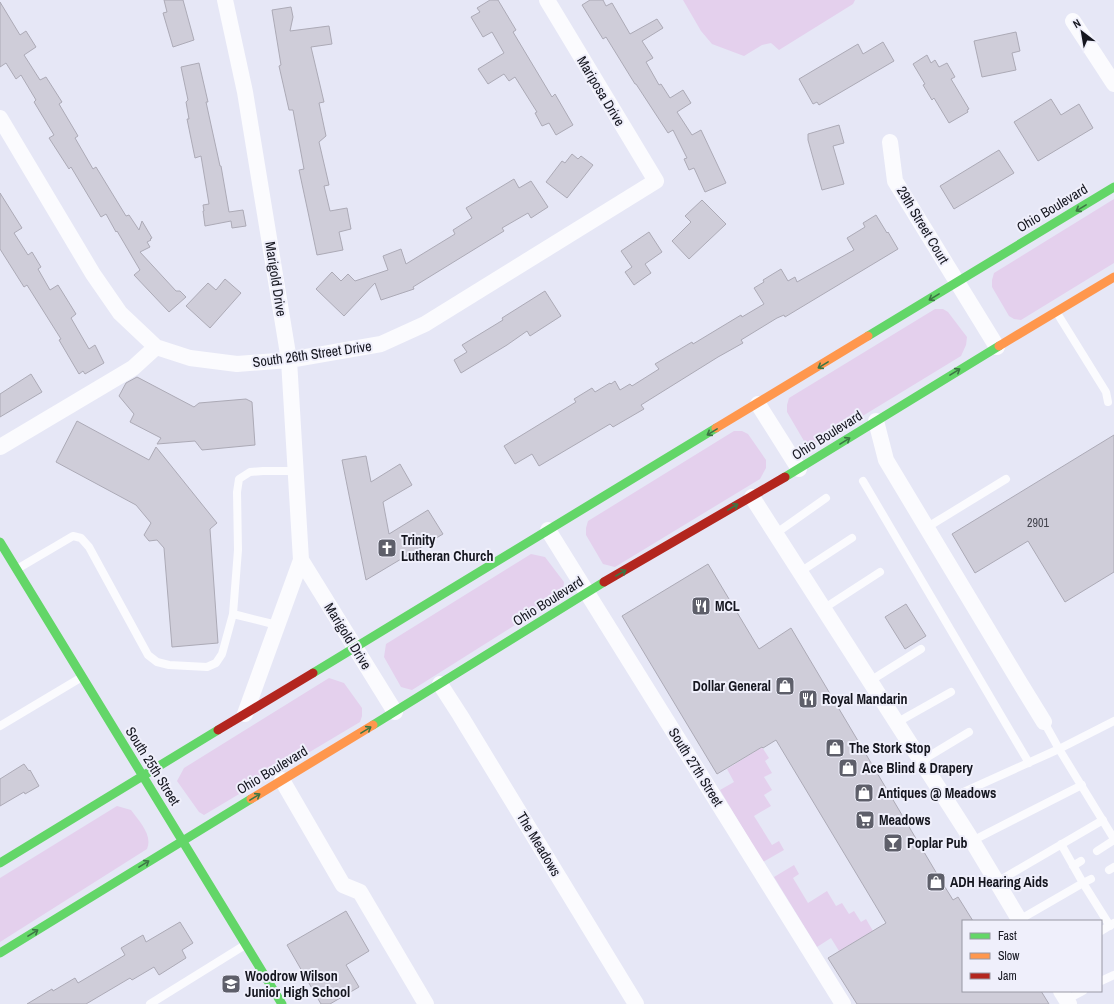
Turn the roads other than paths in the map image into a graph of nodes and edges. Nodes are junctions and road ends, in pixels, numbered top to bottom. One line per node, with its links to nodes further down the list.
1 (225, 0): 14 (street, Marigold Drive)
2 (546, 0): 7 (street, Mariposa Drive)
3 (1073, 21): 4 (street)
4 (1114, 84)
5 (0, 118): 12 (street, South 26th Street Drive)
6 (890, 142): 10 (street, 29th Street Court)
7 (656, 181): 14 (street, South 26th Street Drive)
8 (1114, 187): 10 (street, Ohio Boulevard, one-way to 10)
9 (1114, 277): 11 (street, Ohio Boulevard)
10 (958, 282): 13 (street, 29th Street Court); 16 (street, Ohio Boulevard, one-way to 16)
11 (1056, 311): 13 (street, Ohio Boulevard); 15 (lane)
12 (156, 347): 14 (street, South 26th Street Drive); 18 (street)
13 (997, 347): 17 (street, Ohio Boulevard, one-way to 13)
14 (289, 360): 20 (street, Marigold Drive)
15 (1108, 402)
16 (758, 404): 19 (street); 26 (street, Ohio Boulevard, one-way to 26)
17 (876, 421): 19 (street, Ohio Boulevard, one-way to 17); 25 (street)
18 (0, 446)
19 (799, 469): 23 (street, Ohio Boulevard)
20 (295, 472): 30 (street, Marigold Drive); 36 (lane)
21 (1006, 479): 25 (lane)
22 (863, 481): 53 (lane)
23 (752, 497): 27 (street); 34 (street, Ohio Boulevard, one-way to 23)
24 (826, 498): 27 (lane)
25 (926, 528): 48 (street)
26 (548, 530): 34 (street, South 27th Street); 38 (street, Ohio Boulevard)
27 (775, 534): 32 (street)
28 (852, 538): 32 (lane)
29 (0, 542): 31 (street, South 25th Street)
30 (301, 560): 37 (street, Marigold Drive); 38 (street, Marigold Drive)
31 (17, 569): 36 (lane); 40 (street, South 25th Street)
32 (800, 572): 35 (street)
33 (880, 572): 35 (lane)
34 (587, 592): 42 (street, Ohio Boulevard); 84 (street, South 27th Street)
35 (823, 609): 41 (street)
36 (233, 614): 37 (lane)
37 (277, 625): 45 (street, Marigold Drive)
38 (355, 648): 44 (street, Marigold Drive); 45 (street, Ohio Boulevard)
39 (921, 650): 41 (lane)
40 (82, 677): 49 (lane); 54 (street, South 25th Street)
41 (870, 681): 47 (street)
42 (440, 684): 44 (street, Ohio Boulevard); 83 (street, The Meadows)
43 (951, 692): 47 (lane)
44 (395, 712): 55 (street, Ohio Boulevard, one-way to 44)
45 (245, 714): 54 (street, Ohio Boulevard)
46 (1114, 721): 51 (lane)
47 (896, 722): 52 (street)
48 (1044, 722): 51 (lane)
49 (0, 726)
50 (970, 732): 52 (lane)
51 (1059, 749): 53 (lane); 56 (lane)
52 (921, 761): 57 (street)
53 (1029, 762): 57 (lane)
54 (143, 777): 59 (street, South 25th Street); 65 (street, Ohio Boulevard)
55 (282, 780): 59 (street, Ohio Boulevard, one-way to 55); 82 (street)
56 (1082, 785): 58 (lane); 61 (lane)
57 (946, 800): 61 (street)
58 (1103, 820): 60 (lane); 62 (lane)
59 (183, 840): 74 (street, South 25th Street); 75 (street, Ohio Boulevard, one-way to 59)
60 (1114, 840): 63 (lane)
61 (972, 841): 68 (street)
62 (1061, 844): 66 (lane); 68 (lane)
63 (1097, 851)
64 (1081, 861): 66 (lane)
65 (0, 863)
66 (1073, 866): 69 (lane)
67 (1091, 879): 69 (lane)
68 (997, 882): 70 (street)
69 (1083, 883): 71 (lane); 72 (lane)
70 (1019, 920)
71 (1022, 920)
72 (1112, 924): 73 (lane)
73 (1102, 930)
74 (246, 944): 80 (lane); 81 (street, South 25th Street)
75 (0, 953)
76 (1114, 975): 77 (lane)
77 (1102, 981)
78 (1080, 992): 79 (lane)
79 (1065, 998)
80 (150, 1004)
81 (282, 1004)
82 (426, 1004)
83 (636, 1004)
84 (843, 1004)

